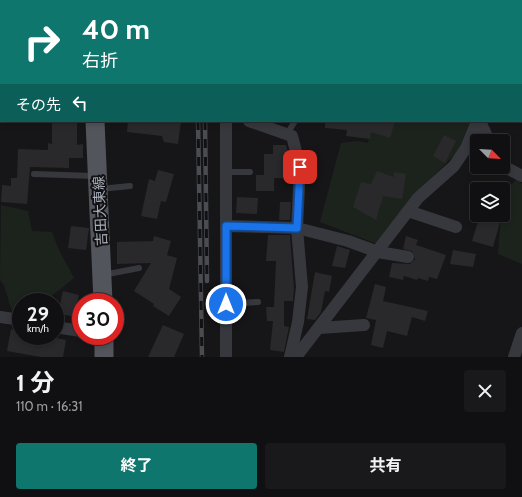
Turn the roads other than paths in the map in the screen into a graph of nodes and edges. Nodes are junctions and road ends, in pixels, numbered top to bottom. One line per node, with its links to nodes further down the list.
1 (96, 122): 14 (main road, 吉田大東線)
2 (226, 122): 10 (street)
3 (251, 122): 7 (street)
4 (294, 122): 7 (lane)
5 (479, 122): 16 (street)
6 (480, 122): 8 (street)
7 (287, 134): 19 (street)
8 (486, 134)
9 (510, 170): 13 (street)
10 (226, 172): 11 (lane); 17 (street)
11 (250, 172)
12 (34, 174): 14 (lane)
13 (522, 176)
14 (99, 183): 15 (lane); 23 (main road, 吉田大東線)
15 (130, 186)
16 (408, 211): 18 (street); 20 (street)
17 (226, 226): 19 (street); 26 (street)
18 (456, 227)
19 (297, 228): 20 (street); 35 (street)
20 (378, 252): 21 (street); 30 (street)
21 (408, 257)
22 (139, 268): 23 (lane)
23 (102, 275): 24 (main road, 吉田大東線)
24 (103, 293)
25 (258, 302): 26 (lane)
26 (226, 304): 34 (street)
27 (0, 317): 28 (street)
28 (12, 319)
29 (364, 325): 30 (street)
30 (319, 328): 36 (street)
31 (522, 333): 37 (street)
32 (104, 345): 33 (main road)
33 (104, 357)
34 (226, 357)
35 (290, 357)
36 (296, 357)
37 (514, 357)

